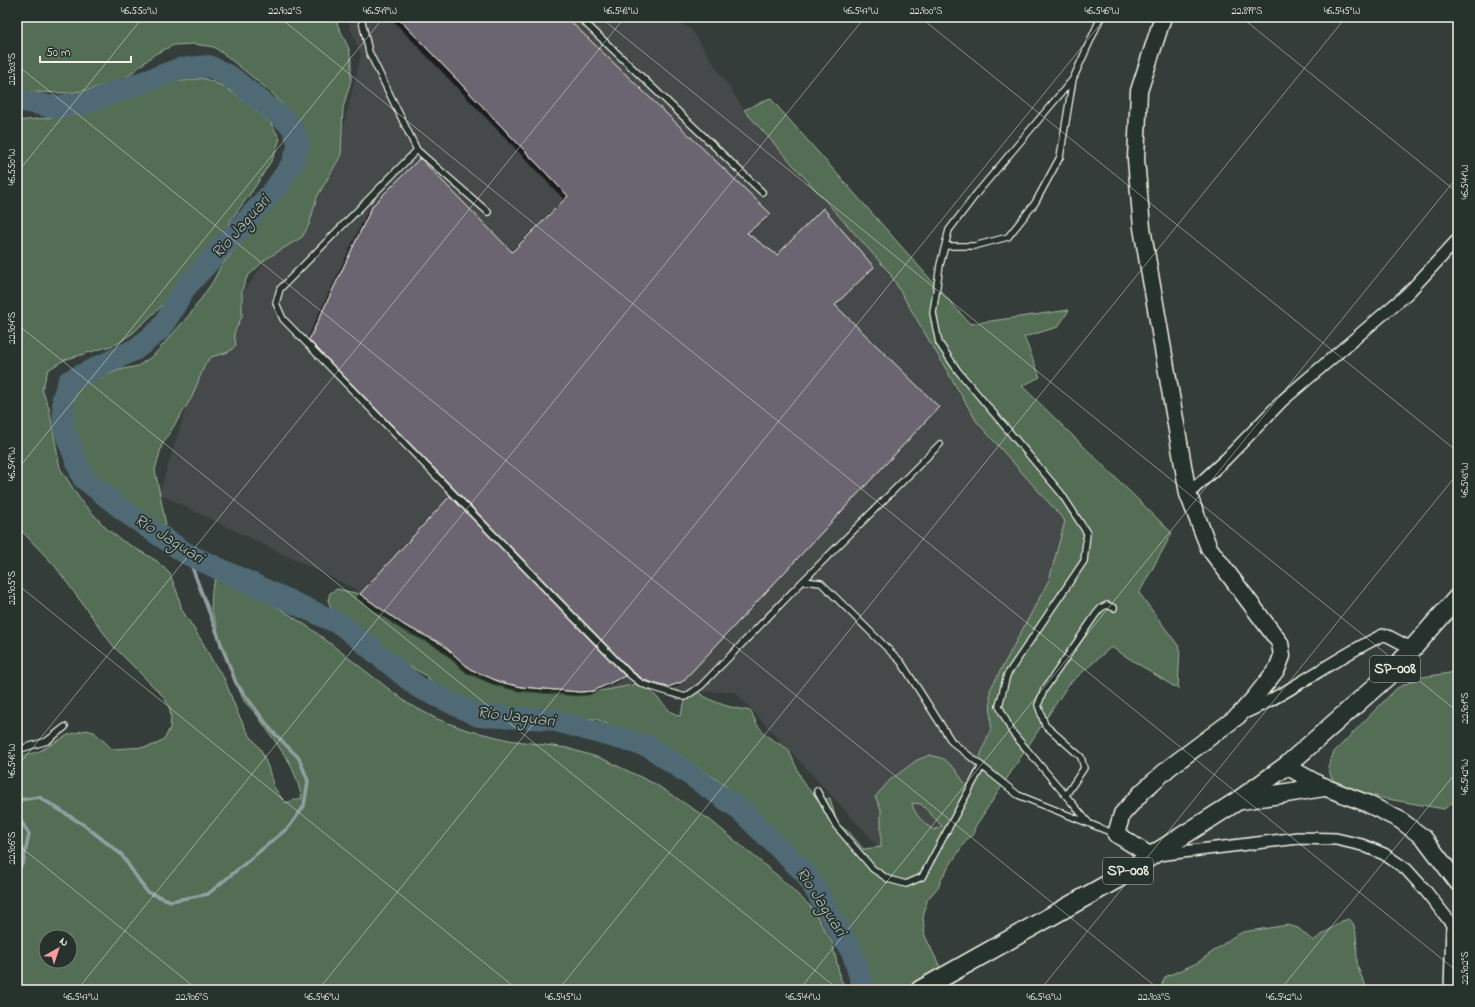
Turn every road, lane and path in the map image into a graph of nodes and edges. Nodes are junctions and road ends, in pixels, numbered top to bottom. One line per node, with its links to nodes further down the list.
1 (361, 17): 6 (lane)
2 (579, 17): 7 (lane)
3 (1101, 17): 5 (lane)
4 (1163, 17): 12 (street)
5 (1073, 79): 10 (lane); 10 (lane)
6 (417, 150): 8 (lane); 13 (lane)
7 (762, 192)
8 (488, 212)
9 (1458, 238): 12 (street)
10 (944, 246): 24 (lane)
11 (940, 444): 13 (lane)
12 (1188, 494): 17 (street)
13 (803, 581): 20 (lane)
14 (1458, 597): 16 (main road, SP-008)
15 (1114, 608): 24 (lane)
16 (1413, 649): 17 (street); 21 (main road, SP-008)
17 (1238, 716): 27 (street)
18 (65, 727): 19 (lane)
19 (17, 750)
20 (982, 766): 23 (lane); 26 (lane)
21 (1286, 766): 22 (street); 25 (main road, SP-008)
22 (1324, 787): 25 (main road); 29 (street)
23 (817, 791)
24 (1066, 795): 26 (lane)
25 (1239, 800): 28 (main road, SP-008)
26 (1089, 823): 27 (lane)
27 (1116, 834): 28 (street)
28 (1151, 856): 30 (street); 31 (main road, SP-008)
29 (1458, 883)
30 (1455, 929): 32 (street)
31 (920, 990)
32 (1450, 990)

